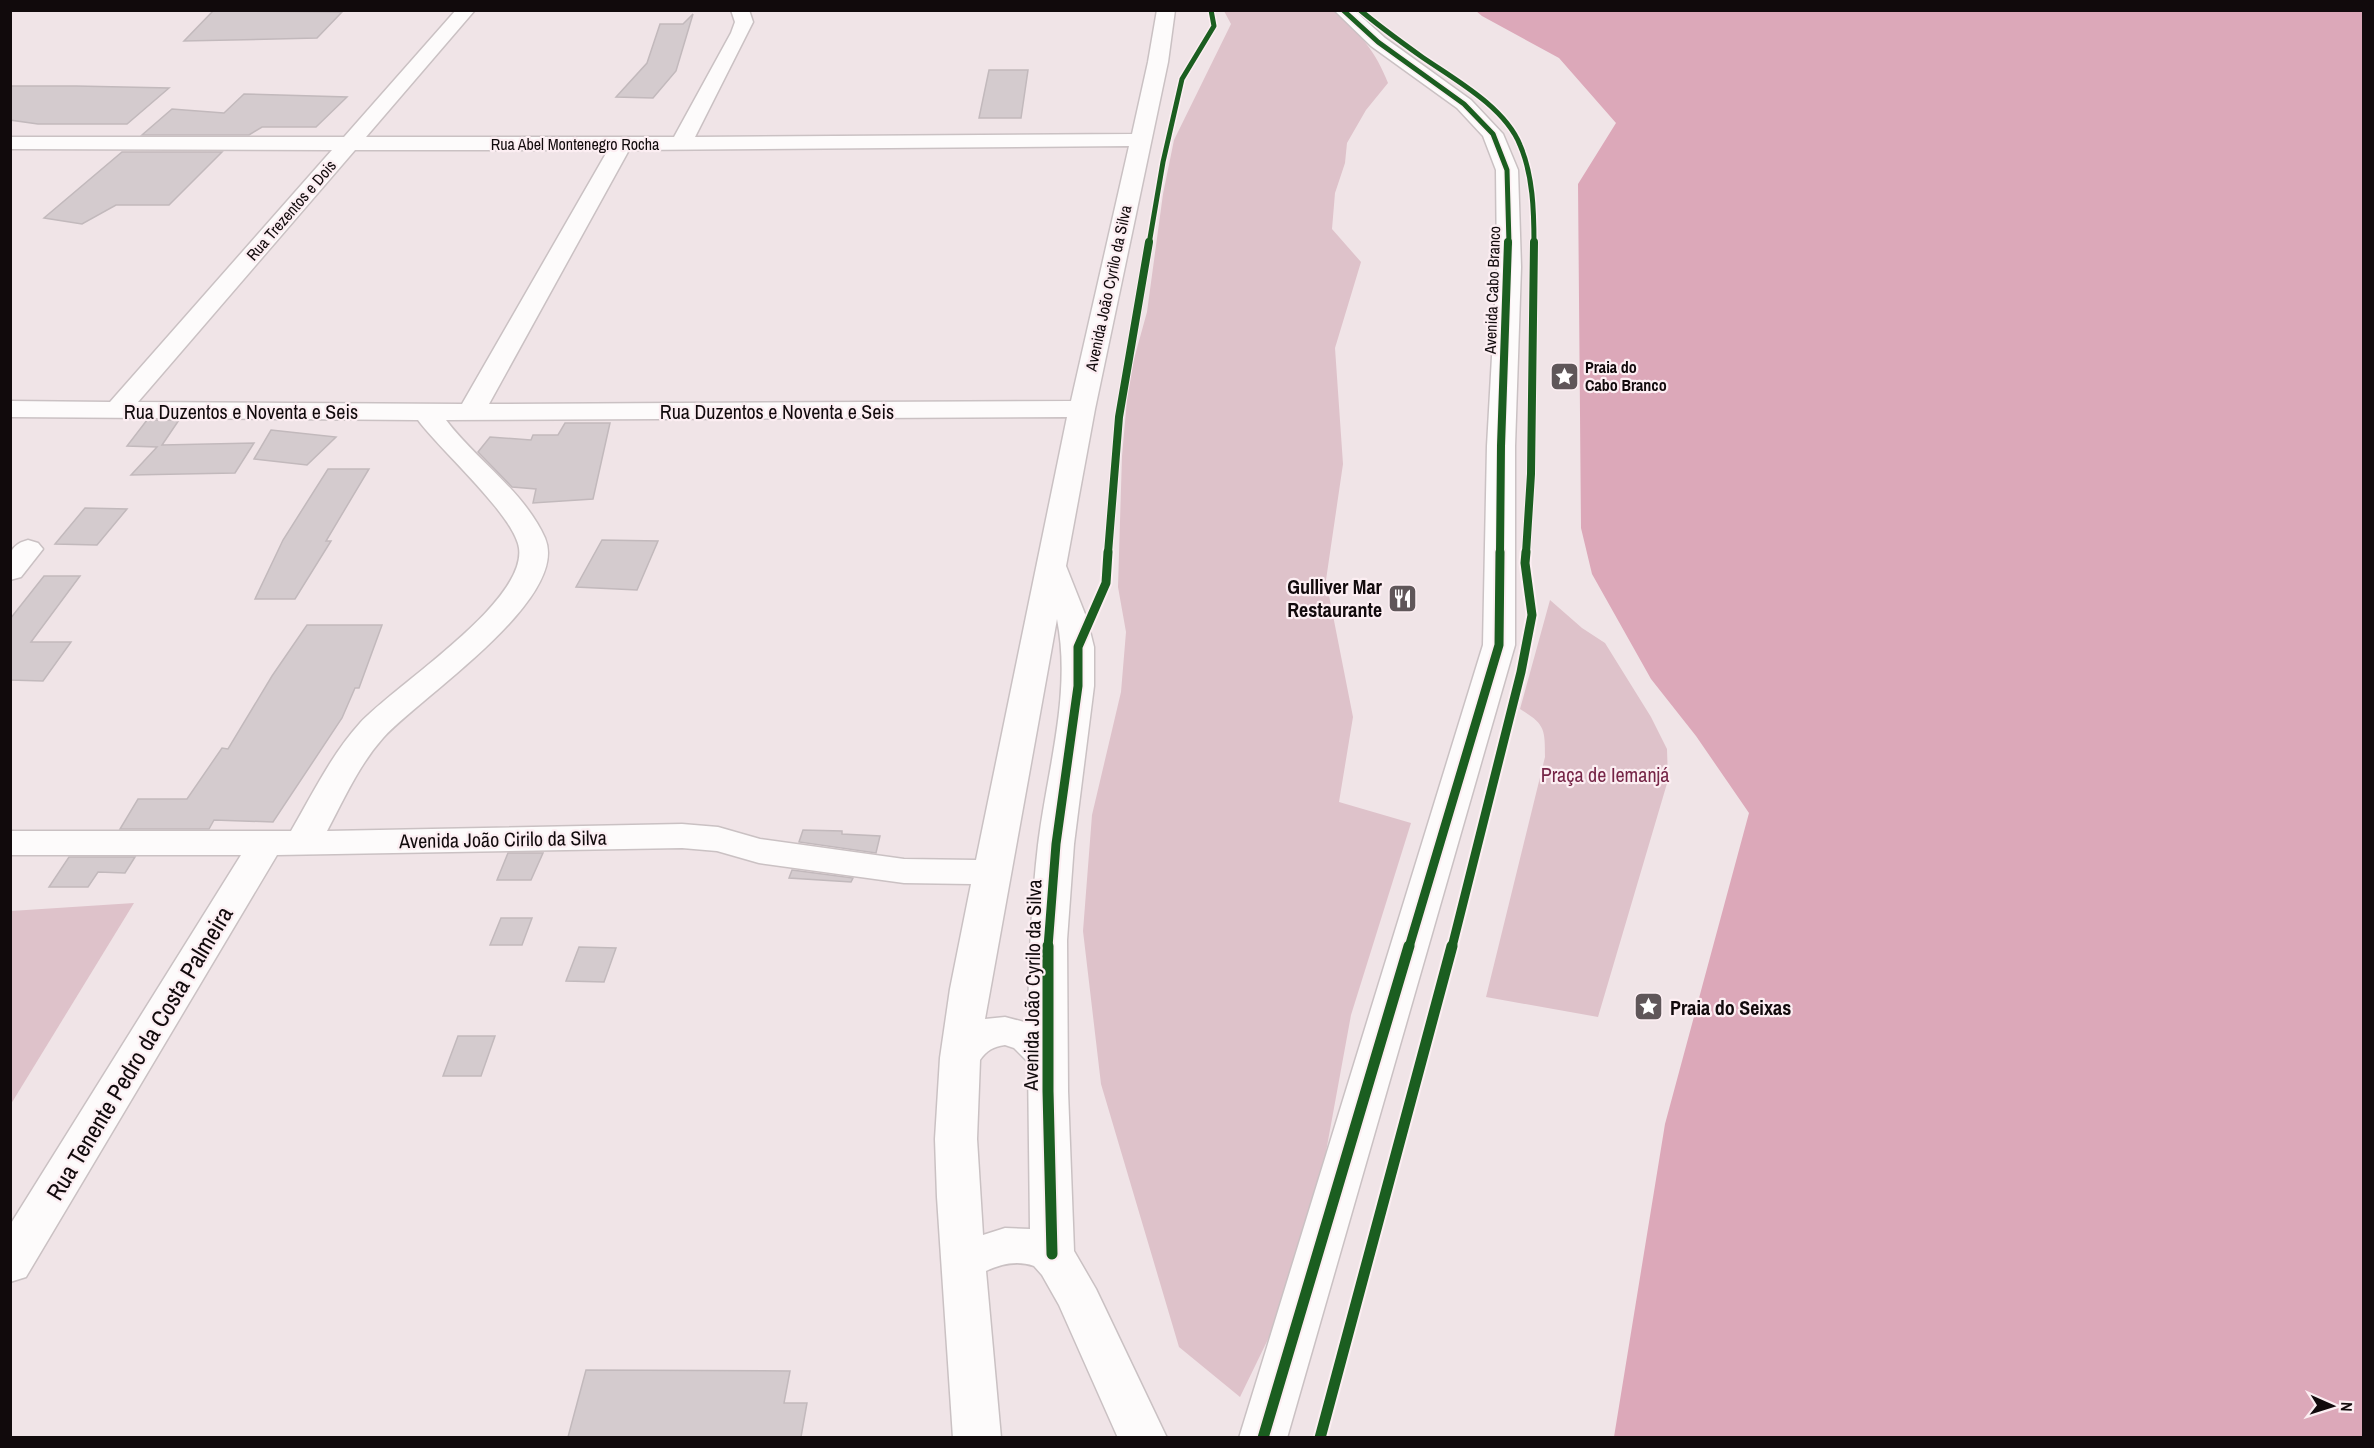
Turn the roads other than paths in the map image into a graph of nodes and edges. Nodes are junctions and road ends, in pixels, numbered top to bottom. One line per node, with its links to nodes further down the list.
1 (466, 10): 9 (street, Rua Trezentos e Dois)
2 (740, 10): 7 (street)
3 (1166, 10): 5 (street, Avenida João Cyrilo da Silva)
4 (1343, 10): 26 (street, Avenida Cabo Branco)
5 (1139, 140): 7 (street, Rua Abel Montenegro Rocha); 11 (street, Avenida João Cyrilo da Silva)
6 (10, 143): 9 (street, Rua Abel Montenegro Rocha)
7 (681, 143): 8 (street, Rua Abel Montenegro Rocha)
8 (622, 144): 9 (street, Rua Abel Montenegro Rocha); 14 (street)
9 (348, 145): 12 (street, Rua Trezentos e Dois)
10 (10, 409): 12 (street, Rua Duzentos e Noventa e Seis)
11 (1082, 409): 14 (street, Rua Duzentos e Noventa e Seis); 15 (street, Avenida João Cyrilo da Silva)
12 (117, 410): 13 (street, Rua Duzentos e Noventa e Seis)
13 (426, 412): 14 (street, Rua Duzentos e Noventa e Seis); 17 (street, Rua Tenente Pedro da Costa Palmeira)
14 (471, 412)
15 (1053, 567): 18 (street, Avenida João Cyrilo da Silva); 20 (street, Avenida João Cyrilo da Silva)
16 (10, 843): 17 (street, Avenida João Cirilo da Silva)
17 (284, 843): 18 (street, Avenida João Cirilo da Silva); 23 (street, Rua Tenente Pedro da Costa Palmeira)
18 (992, 872): 19 (street, Avenida João Cyrilo da Silva)
19 (960, 1058): 20 (street); 22 (street, Avenida João Cyrilo da Silva)
20 (1048, 1058): 21 (street, Avenida João Cyrilo da Silva)
21 (1052, 1254): 22 (street); 25 (street)
22 (963, 1262): 24 (street, Avenida João Cyrilo da Silva)
23 (10, 1264)
24 (977, 1437)
25 (1143, 1437)
26 (1263, 1437)

